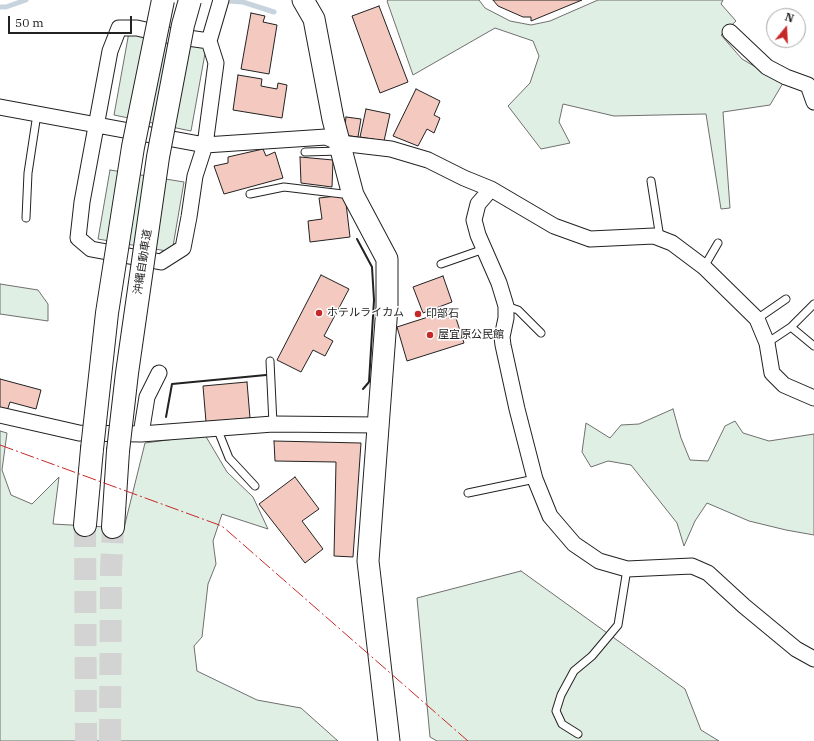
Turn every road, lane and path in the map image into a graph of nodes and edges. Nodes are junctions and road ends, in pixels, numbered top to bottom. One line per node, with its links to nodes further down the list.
1 (162, 0): 44 (highway, bridge)
2 (190, 0): 45 (highway, 沖縄自動車道, bridge)
3 (221, 0): 6 (street)
4 (303, 0): 13 (street)
5 (730, 32): 7 (street)
6 (209, 41): 11 (street); 12 (street)
7 (811, 84): 8 (street)
8 (814, 102)
9 (0, 107): 10 (street)
10 (37, 114): 11 (street); 19 (lane)
11 (96, 125): 12 (street); 12 (street)
12 (205, 144): 13 (street)
13 (341, 147): 14 (lane); 16 (street); 18 (street)
14 (305, 152)
15 (652, 181): 20 (lane)
16 (491, 189): 20 (street); 22 (street)
17 (250, 194): 18 (lane)
18 (353, 195): 38 (street)
19 (26, 218)
20 (660, 238): 24 (street)
21 (718, 243): 24 (lane)
22 (484, 249): 23 (lane); 27 (street)
23 (441, 264)
24 (704, 267): 28 (street)
25 (786, 299): 28 (lane)
26 (814, 304): 29 (lane)
27 (506, 306): 30 (lane); 41 (street)
28 (757, 319): 31 (street)
29 (791, 327): 31 (lane); 32 (lane)
30 (541, 333)
31 (767, 343): 35 (street)
32 (814, 346)
33 (270, 361): 37 (lane)
34 (159, 373): 40 (street)
35 (814, 398)
36 (0, 415): 40 (street)
37 (273, 424): 38 (street); 39 (street)
38 (379, 425): 49 (street)
39 (217, 428): 40 (street); 42 (lane)
40 (141, 434)
41 (535, 479): 43 (lane); 46 (street)
42 (255, 486)
43 (468, 493)
44 (85, 525)
45 (113, 527)
46 (627, 569): 47 (street); 48 (lane)
47 (814, 658)
48 (578, 734)
49 (389, 741)

